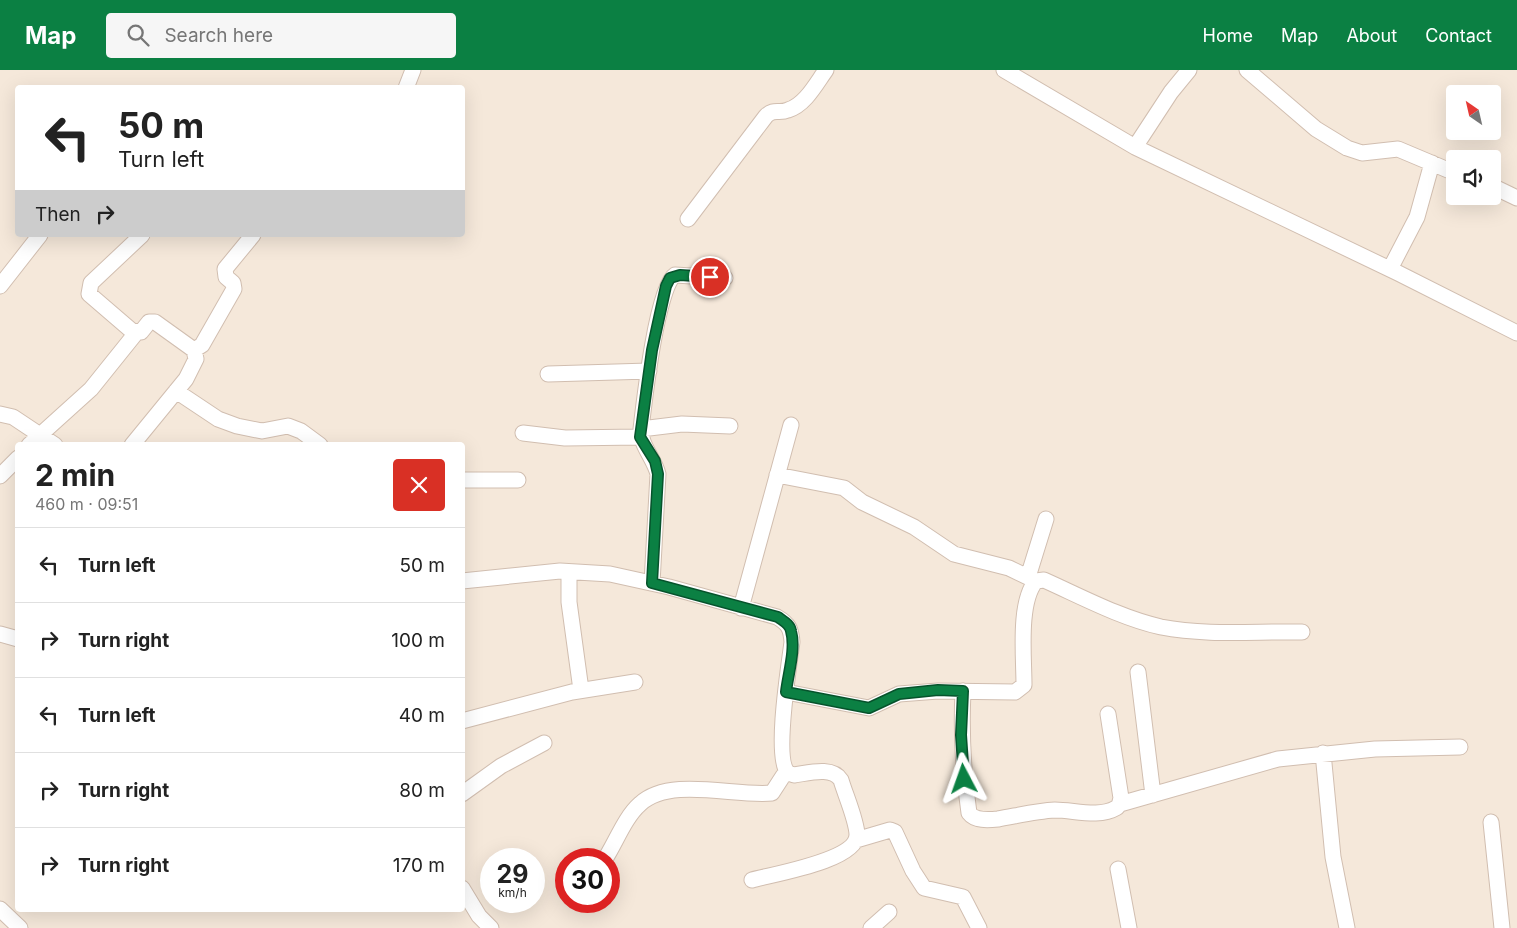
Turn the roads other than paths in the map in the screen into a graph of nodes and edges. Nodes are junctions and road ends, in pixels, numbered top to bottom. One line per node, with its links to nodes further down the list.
1 (413, 70): 6 (street)
2 (826, 70): 12 (street)
3 (1004, 70): 7 (street)
4 (1189, 70): 7 (street)
5 (1247, 70): 8 (street)
6 (407, 85)
7 (1135, 147): 16 (street)
8 (1432, 163): 9 (street); 16 (street)
9 (1446, 169)
10 (1501, 190): 11 (street)
11 (1517, 198)
12 (688, 219)
13 (38, 237): 18 (street)
14 (140, 237): 19 (street)
15 (251, 237): 21 (street)
16 (1390, 269): 20 (street)
17 (724, 278): 22 (street)
18 (0, 286)
19 (136, 333): 21 (street); 30 (street)
20 (1517, 333)
21 (194, 350): 24 (street)
22 (649, 371): 23 (street); 29 (street)
23 (548, 374)
24 (176, 391): 31 (street); 32 (street)
25 (0, 414): 30 (street)
26 (791, 425): 34 (street)
27 (730, 426): 29 (street)
28 (523, 432): 29 (street)
29 (640, 433): 42 (street)
30 (34, 440)
31 (134, 442)
32 (316, 442)
33 (15, 461): 35 (street)
34 (777, 475): 40 (street); 43 (street)
35 (0, 476)
36 (465, 480): 37 (street)
37 (518, 480)
38 (1046, 519): 40 (street)
39 (569, 572): 41 (street); 42 (street); 49 (street)
40 (1032, 579): 44 (street); 50 (street)
41 (465, 582)
42 (652, 583): 43 (street)
43 (741, 608): 51 (street)
44 (1302, 632)
45 (0, 634): 46 (street)
46 (15, 638)
47 (1138, 672): 59 (street)
48 (635, 682): 49 (street)
49 (580, 690): 53 (street)
50 (963, 691): 51 (street); 60 (street)
51 (786, 692): 57 (street)
52 (1108, 714): 60 (street)
53 (465, 720)
54 (544, 743): 58 (street)
55 (1460, 747): 56 (street)
56 (1323, 753): 59 (street); 74 (street)
57 (788, 773): 62 (street); 63 (street)
58 (465, 792)
59 (1153, 795): 60 (street)
60 (1120, 804)
61 (1491, 822): 75 (street)
62 (856, 840): 65 (street); 72 (street)
63 (612, 848)
64 (1118, 870): 73 (street)
65 (752, 880)
66 (465, 893): 70 (street)
67 (0, 909): 69 (street)
68 (889, 912): 71 (street)
69 (20, 928)
70 (491, 928)
71 (871, 928)
72 (979, 928)
73 (1129, 928)
74 (1347, 928)
75 (1502, 928)

